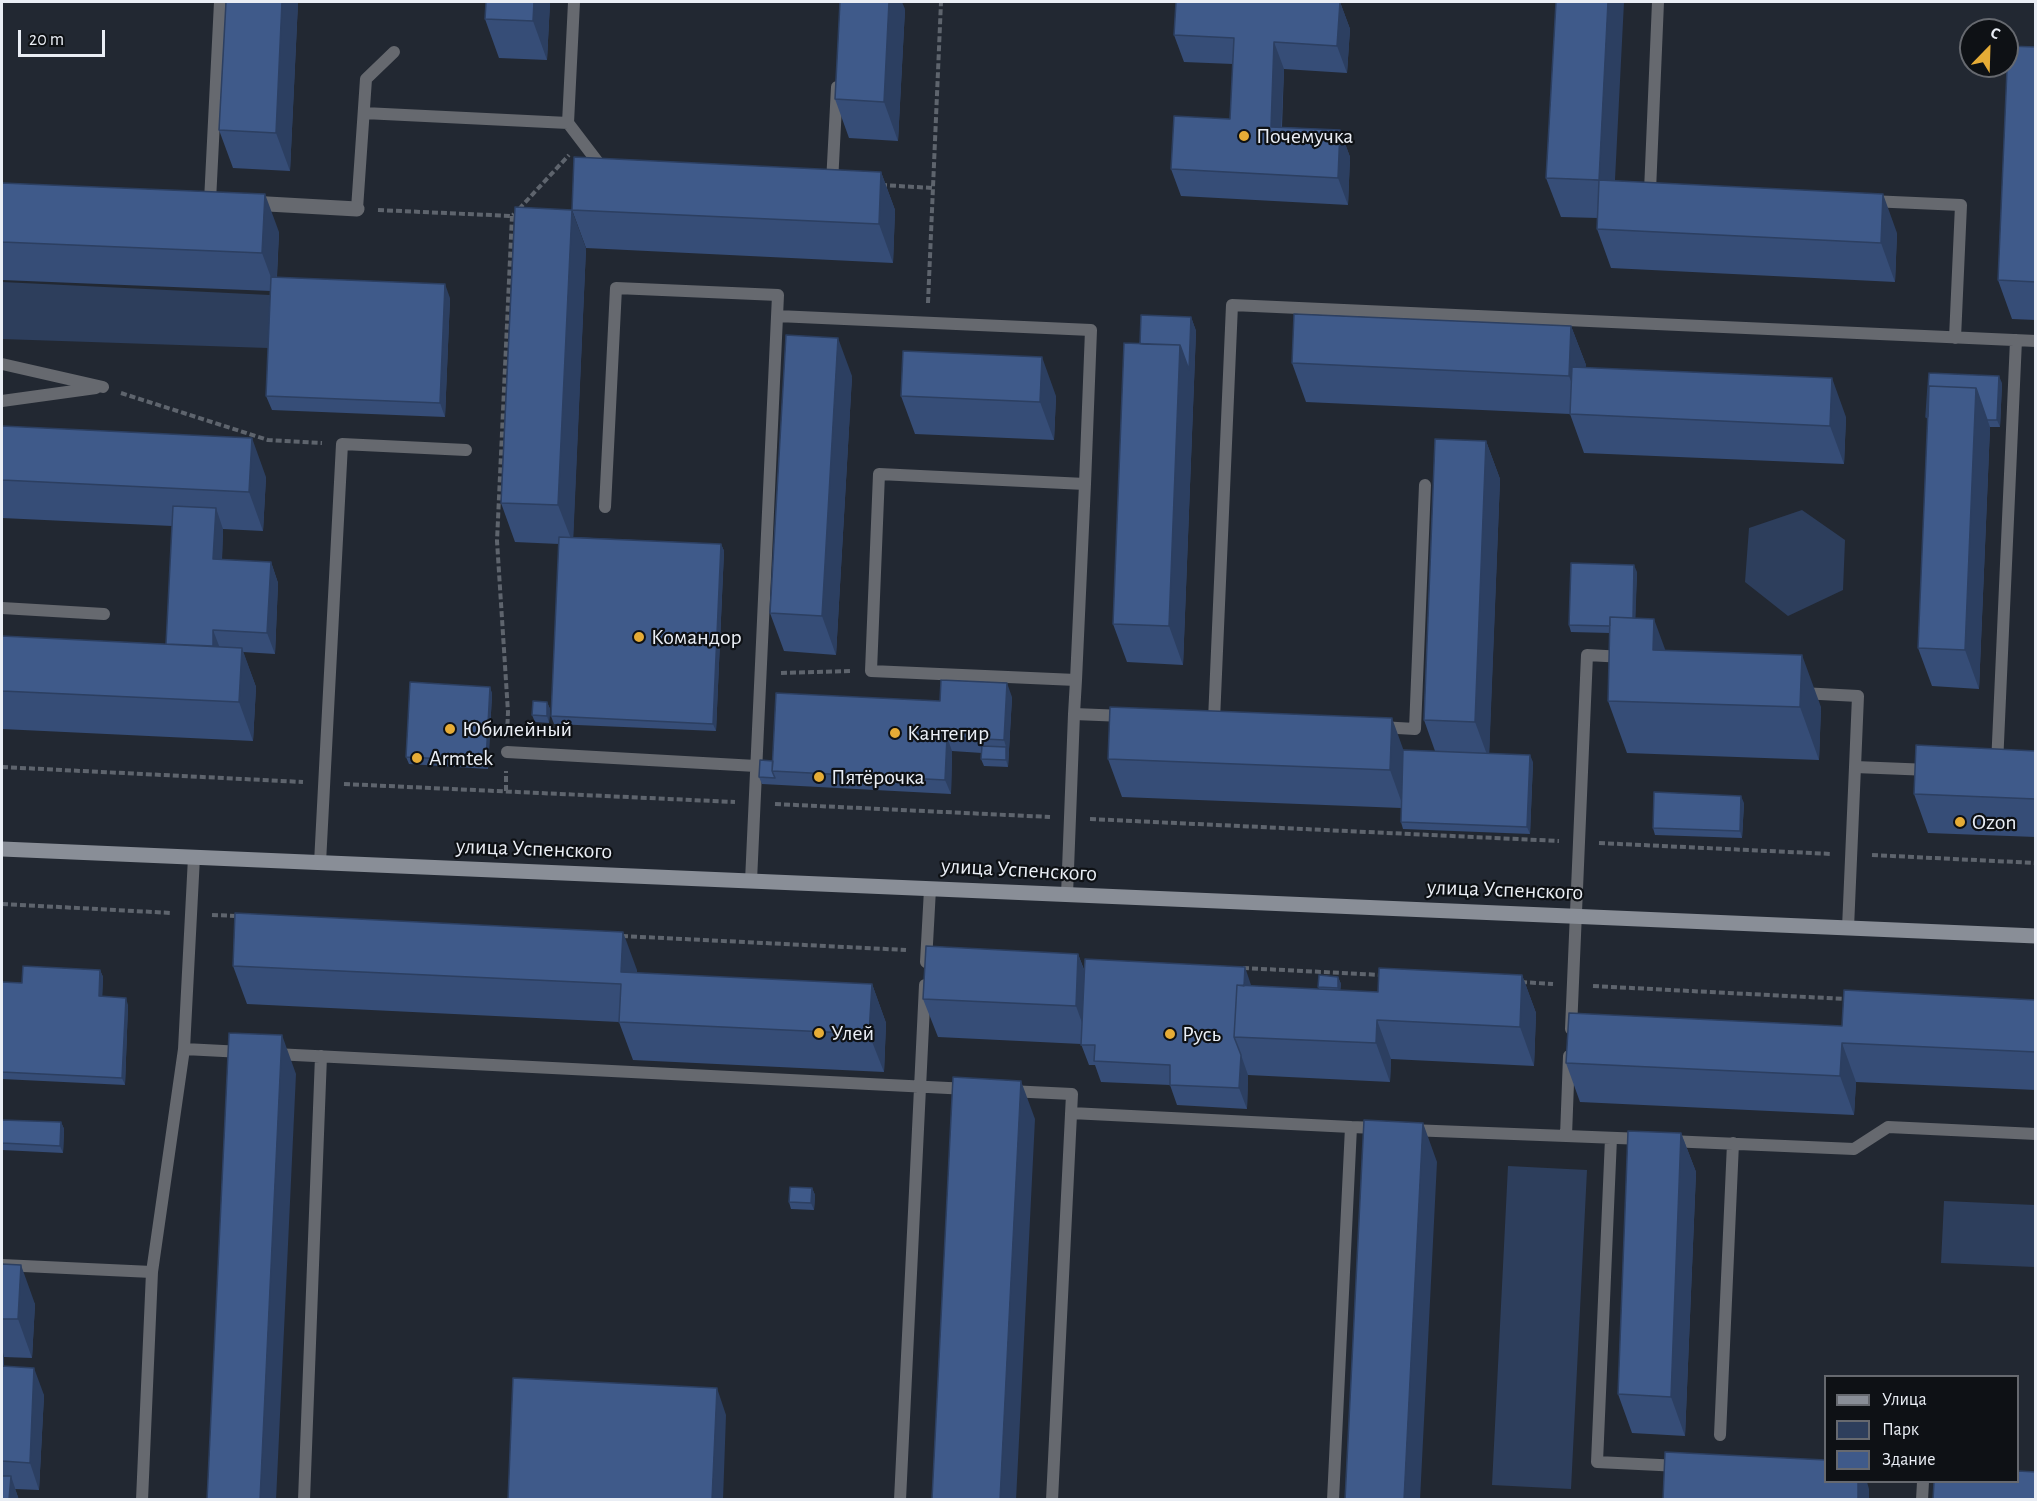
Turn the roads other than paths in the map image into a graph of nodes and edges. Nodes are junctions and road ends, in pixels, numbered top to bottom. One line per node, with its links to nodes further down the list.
1 (220, 2): 12 (lane)
2 (574, 2): 7 (lane)
3 (1658, 2): 10 (lane)
4 (394, 52): 6 (lane)
5 (838, 70): 9 (lane)
6 (364, 112): 7 (lane); 13 (lane)
7 (568, 123): 8 (lane)
8 (617, 172)
9 (820, 183)
10 (1674, 192)
11 (1853, 200): 15 (lane)
12 (216, 201): 13 (street)
13 (357, 209)
14 (777, 316): 21 (lane); 23 (lane); 34 (lane)
15 (1954, 338): 16 (lane); 31 (lane)
16 (2016, 340): 17 (lane); 37 (lane)
17 (2036, 341)
18 (2, 364): 19 (lane)
19 (2, 401)
20 (466, 450): 40 (lane)
21 (1085, 484): 27 (lane); 27 (lane)
22 (1425, 485): 32 (lane)
23 (605, 507)
24 (2, 608): 25 (lane)
25 (104, 614)
26 (1634, 657): 44 (lane)
27 (1076, 680): 29 (lane)
28 (1786, 692): 35 (lane)
29 (1074, 714): 30 (lane); 43 (lane)
30 (1133, 716)
31 (1191, 719)
32 (1368, 727)
33 (507, 752): 34 (lane)
34 (756, 766): 41 (lane)
35 (1855, 767): 36 (lane); 45 (lane)
36 (1938, 770)
37 (1996, 773)
38 (2, 849): 39 (street, улица Успенского)
39 (194, 857): 40 (street, улица Успенского); 47 (lane)
40 (320, 863): 41 (street, улица Успенского)
41 (751, 881): 42 (street, улица Успенского)
42 (930, 889): 43 (street, улица Успенского); 49 (lane)
43 (1067, 895): 44 (street, улица Успенского)
44 (1576, 916): 45 (street, улица Успенского); 53 (lane)
45 (1848, 927): 46 (street, улица Успенского)
46 (2036, 936)
47 (184, 1049): 48 (lane); 57 (lane)
48 (321, 1056): 49 (lane); 62 (lane)
49 (920, 1087): 50 (lane); 63 (lane)
50 (1071, 1113): 51 (lane); 64 (lane)
51 (1352, 1127): 53 (lane); 65 (lane)
52 (2036, 1134): 55 (lane)
53 (1566, 1137): 54 (lane)
54 (1611, 1138): 55 (lane); 59 (lane)
55 (1733, 1143): 58 (lane)
56 (2, 1265): 57 (lane)
57 (152, 1272): 61 (lane)
58 (1720, 1435)
59 (1687, 1467)
60 (1923, 1483): 66 (lane)
61 (142, 1500)
62 (304, 1500)
63 (900, 1500)
64 (1052, 1500)
65 (1333, 1500)
66 (1922, 1500)

